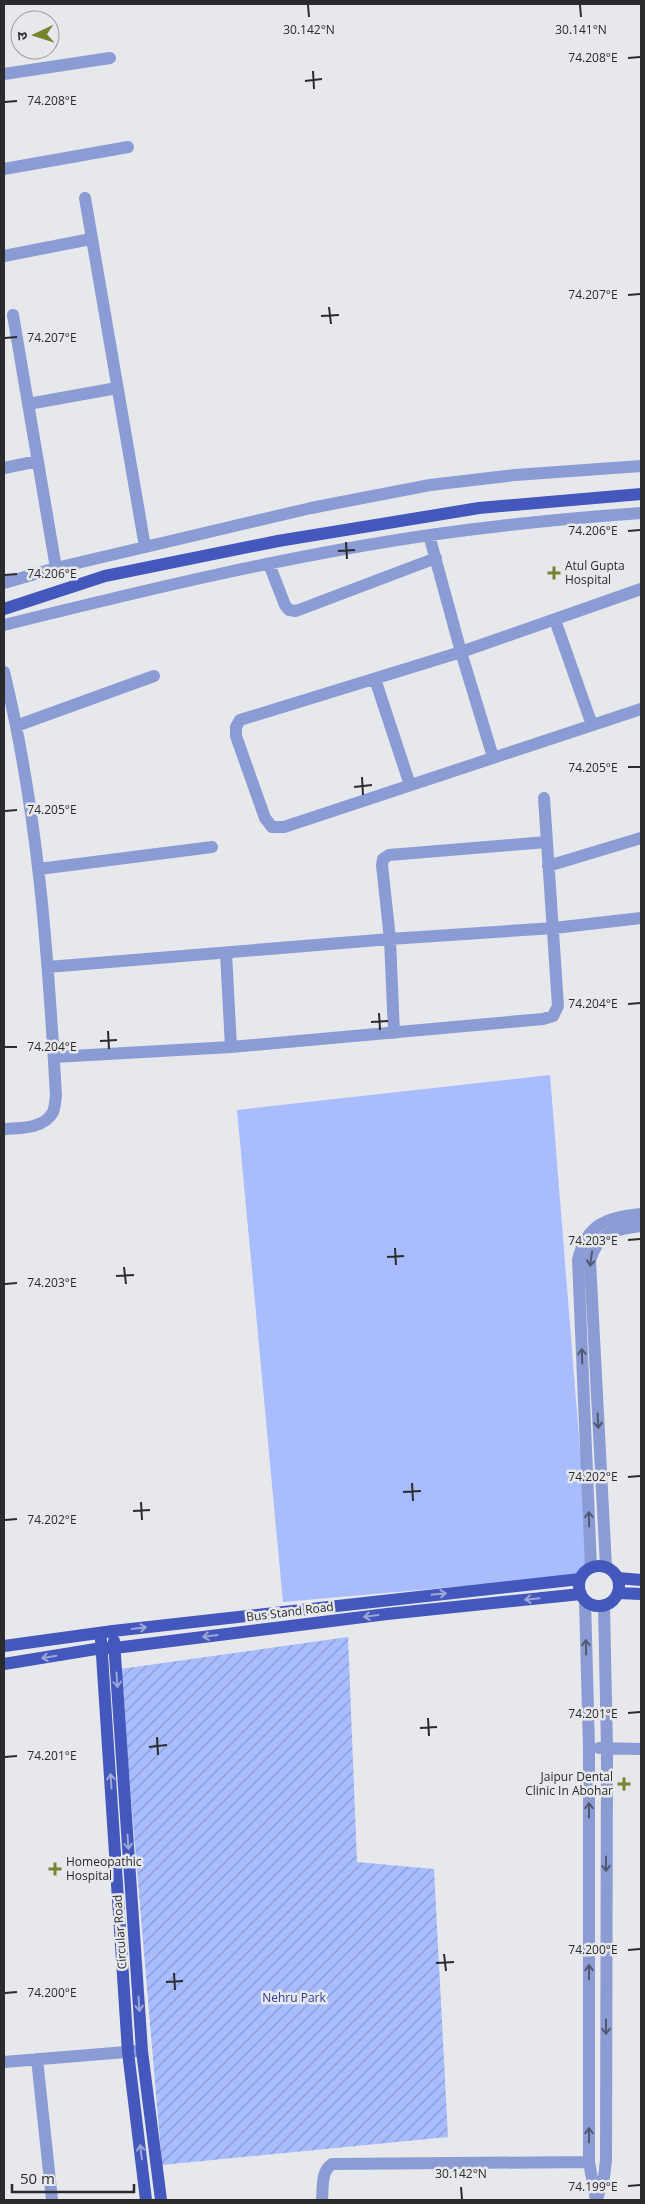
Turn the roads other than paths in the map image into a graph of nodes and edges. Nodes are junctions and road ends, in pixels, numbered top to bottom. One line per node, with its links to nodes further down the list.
1 (110, 58): 2 (street)
2 (4, 74)
3 (128, 147): 4 (street)
4 (4, 169)
5 (85, 198): 6 (street)
6 (91, 239): 7 (street); 9 (street)
7 (4, 256)
8 (13, 315): 10 (street)
9 (117, 388): 10 (street); 17 (street)
10 (28, 404): 11 (street)
11 (38, 461): 13 (street); 20 (street)
12 (641, 466): 17 (street)
13 (4, 468)
14 (641, 494): 23 (main road)
15 (641, 513): 16 (street)
16 (429, 535): 18 (street); 19 (street)
17 (145, 547): 20 (street)
18 (436, 558): 19 (street); 26 (street)
19 (269, 564): 25 (street)
20 (56, 568): 21 (street)
21 (4, 583)
22 (641, 589): 24 (street)
23 (4, 609)
24 (555, 620): 26 (street); 32 (street)
25 (4, 625)
26 (461, 652): 29 (street); 33 (street)
27 (4, 672): 31 (street)
28 (154, 676): 31 (street)
29 (375, 679): 34 (street); 34 (street)
30 (641, 709): 32 (street)
31 (16, 726): 40 (street)
32 (592, 726): 33 (street)
33 (493, 757): 34 (street)
34 (410, 785)
35 (544, 798): 37 (street)
36 (641, 838): 39 (street)
37 (546, 842): 39 (street); 43 (street)
38 (212, 847): 40 (street)
39 (548, 866): 42 (street)
40 (39, 869): 45 (street)
41 (641, 918): 42 (street)
42 (554, 928): 43 (street); 46 (street)
43 (390, 939): 44 (street); 46 (street)
44 (226, 953): 45 (street); 47 (street)
45 (48, 967): 48 (street)
46 (394, 1033): 47 (street)
47 (231, 1047): 48 (street)
48 (54, 1057): 49 (street)
49 (4, 1129)
50 (641, 1214): 51 (street)
51 (618, 1222): 52 (street); 53 (street, one-way to 51); 54 (street, one-way to 54)
52 (641, 1226)
53 (591, 1567): 54 (main road); 56 (main road)
54 (606, 1567): 55 (main road)
55 (618, 1578): 57 (main road); 58 (main road)
56 (580, 1579): 60 (main road); 62 (main road, Bus Stand Road, one-way to 56)
57 (641, 1580)
58 (618, 1593): 59 (main road); 61 (main road)
59 (641, 1594)
60 (583, 1597): 61 (main road); 65 (main road, Bus Stand Road, one-way to 65); 67 (street, one-way to 60)
61 (604, 1606): 68 (street)
62 (113, 1631): 63 (main road, Bus Stand Road); 65 (main road, Circular Road)
63 (100, 1633): 64 (main road, Bus Stand Road); 65 (main road, Circular Road)
64 (4, 1646)
65 (108, 1648): 66 (main road, Bus Stand Road, one-way to 66); 70 (main road, Circular Road, one-way to 70); 71 (main road, Circular Road, one-way to 65)
66 (4, 1664)
67 (589, 1748): 68 (street); 74 (street, one-way to 67)
68 (607, 1748): 69 (street); 79 (street, one-way to 79)
69 (641, 1749)
70 (142, 2051): 71 (street); 77 (main road, Circular Road)
71 (128, 2052): 72 (street); 76 (main road, Circular Road, one-way to 71)
72 (37, 2059): 73 (street); 75 (street)
73 (4, 2062)
74 (589, 2162): 78 (street); 79 (street)
75 (52, 2200)
76 (146, 2200)
77 (161, 2200)
78 (322, 2200)
79 (596, 2200)

